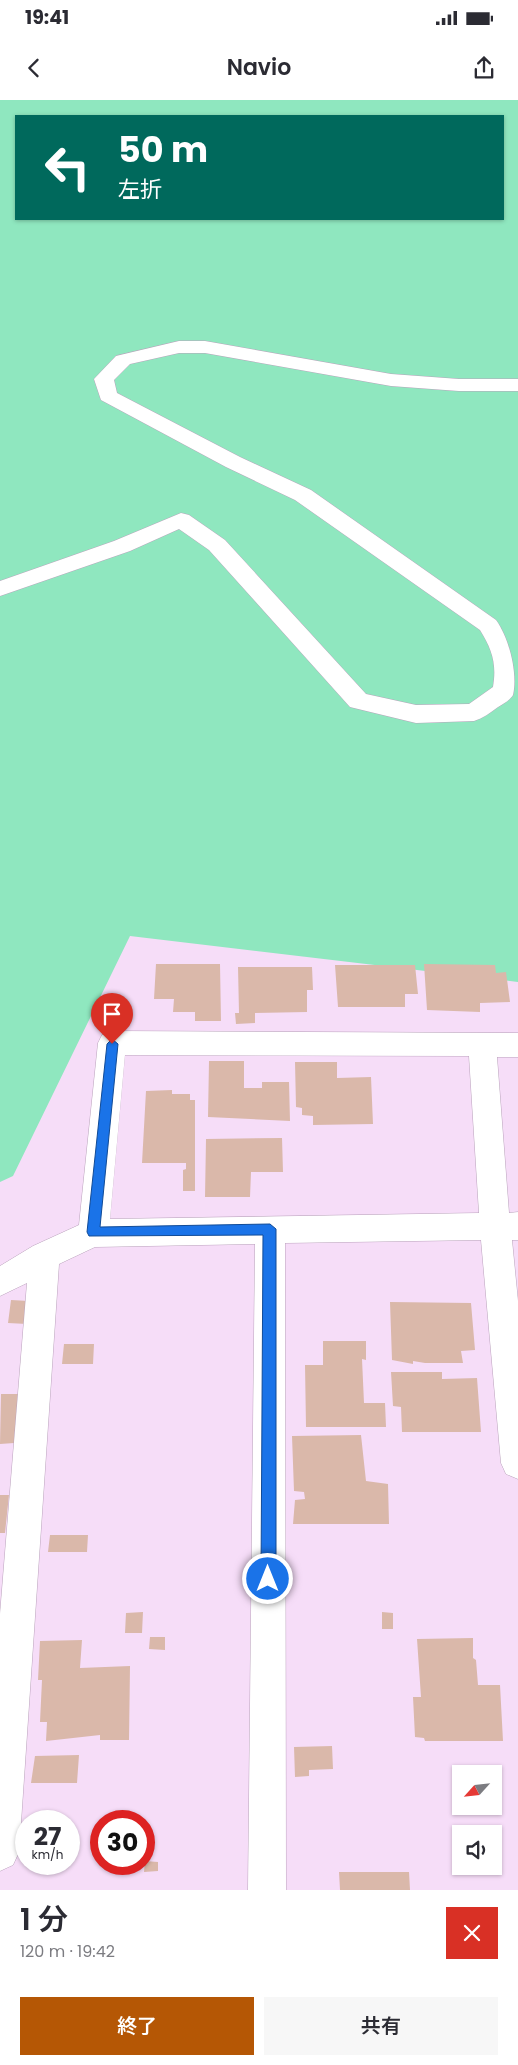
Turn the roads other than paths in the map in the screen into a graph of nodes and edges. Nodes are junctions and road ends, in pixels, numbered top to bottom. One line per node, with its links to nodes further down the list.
1 (518, 385): 2 (street)
2 (0, 589)
3 (518, 1045): 4 (street)
4 (482, 1046): 5 (street); 7 (street)
5 (506, 1225): 6 (street); 10 (street)
6 (270, 1229): 7 (street); 12 (street)
7 (93, 1232): 8 (street)
8 (44, 1256): 9 (street); 11 (street)
9 (0, 1282)
10 (518, 1463)
11 (0, 1852)
12 (267, 1890)

